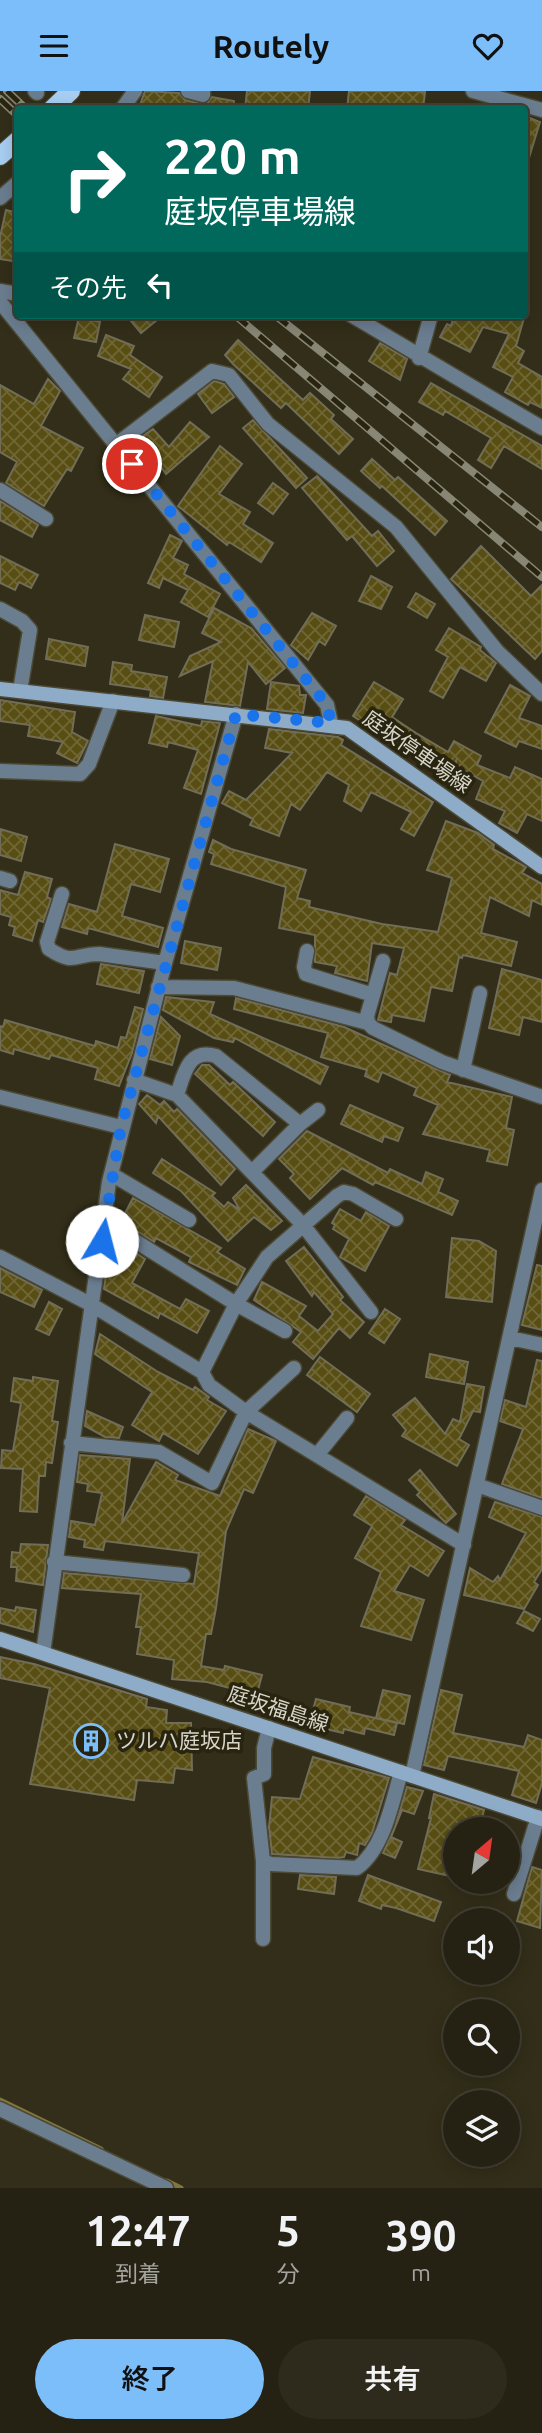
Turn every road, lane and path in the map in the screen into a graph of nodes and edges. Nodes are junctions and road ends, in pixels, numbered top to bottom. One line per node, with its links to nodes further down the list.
1 (71, 91): 6 (main road)
2 (188, 91): 3 (street)
3 (203, 91)
4 (473, 91): 5 (street)
5 (509, 96): 7 (street)
6 (56, 105)
7 (542, 110)
8 (14, 144): 9 (main road)
9 (0, 156)
10 (14, 186): 11 (street)
11 (0, 198)
12 (0, 302): 13 (street)
13 (14, 319)
14 (14, 319): 19 (street)
15 (365, 319): 17 (street)
16 (430, 319): 17 (street)
17 (419, 358): 18 (street)
18 (542, 428)
19 (117, 444): 25 (street); 28 (street)
20 (0, 490): 21 (street)
21 (46, 519)
22 (0, 609): 24 (street)
23 (0, 689): 24 (main road, 庭坂停車場線)
24 (20, 691): 26 (main road, 庭坂停車場線)
25 (542, 694)
26 (113, 701): 27 (main road, 庭坂停車場線); 29 (street)
27 (236, 714): 28 (main road, 庭坂停車場線); 34 (street)
28 (331, 723): 30 (main road, 庭坂停車場線)
29 (0, 771)
30 (542, 867)
31 (62, 894): 34 (street)
32 (307, 951): 37 (street)
33 (383, 961): 37 (street)
34 (164, 963): 35 (street)
35 (158, 987): 38 (street); 40 (street)
36 (480, 993): 39 (street)
37 (373, 995): 38 (street)
38 (368, 1023): 39 (street)
39 (463, 1070): 43 (street)
40 (134, 1080): 41 (street); 46 (street)
41 (177, 1095): 45 (street); 47 (street)
42 (0, 1097): 46 (street)
43 (542, 1097)
44 (318, 1110): 45 (street)
45 (300, 1124): 47 (street)
46 (121, 1127): 48 (street)
47 (252, 1172): 53 (street)
48 (111, 1174): 52 (street); 54 (street)
49 (542, 1190): 50 (street)
50 (540, 1211): 55 (street)
51 (396, 1219): 53 (street)
52 (189, 1220)
53 (303, 1225): 57 (street); 59 (street)
54 (103, 1226): 57 (street); 58 (street)
55 (536, 1254): 61 (street)
56 (0, 1257): 58 (street)
57 (236, 1304): 60 (street); 64 (street)
58 (92, 1305): 64 (street); 67 (street)
59 (371, 1312)
60 (285, 1331)
61 (510, 1338): 62 (street); 69 (street)
62 (542, 1345)
63 (294, 1368): 65 (street)
64 (202, 1372): 65 (street)
65 (246, 1412): 67 (street); 68 (street)
66 (346, 1418): 68 (street)
67 (71, 1443): 72 (street)
68 (317, 1455): 71 (street)
69 (477, 1485): 70 (street); 71 (street)
70 (542, 1508)
71 (464, 1545): 77 (street)
72 (54, 1562): 73 (street); 75 (street)
73 (183, 1575)
74 (0, 1639): 75 (main road, 庭坂福島線)
75 (43, 1653): 76 (main road, 庭坂福島線)
76 (269, 1728): 77 (main road, 庭坂福島線); 79 (street)
77 (406, 1774): 78 (main road, 庭坂福島線); 79 (street)
78 (540, 1818): 80 (street)
79 (263, 1861): 81 (street)
80 (520, 1876)
81 (263, 1939)
82 (0, 2109): 83 (street)
83 (166, 2188)

